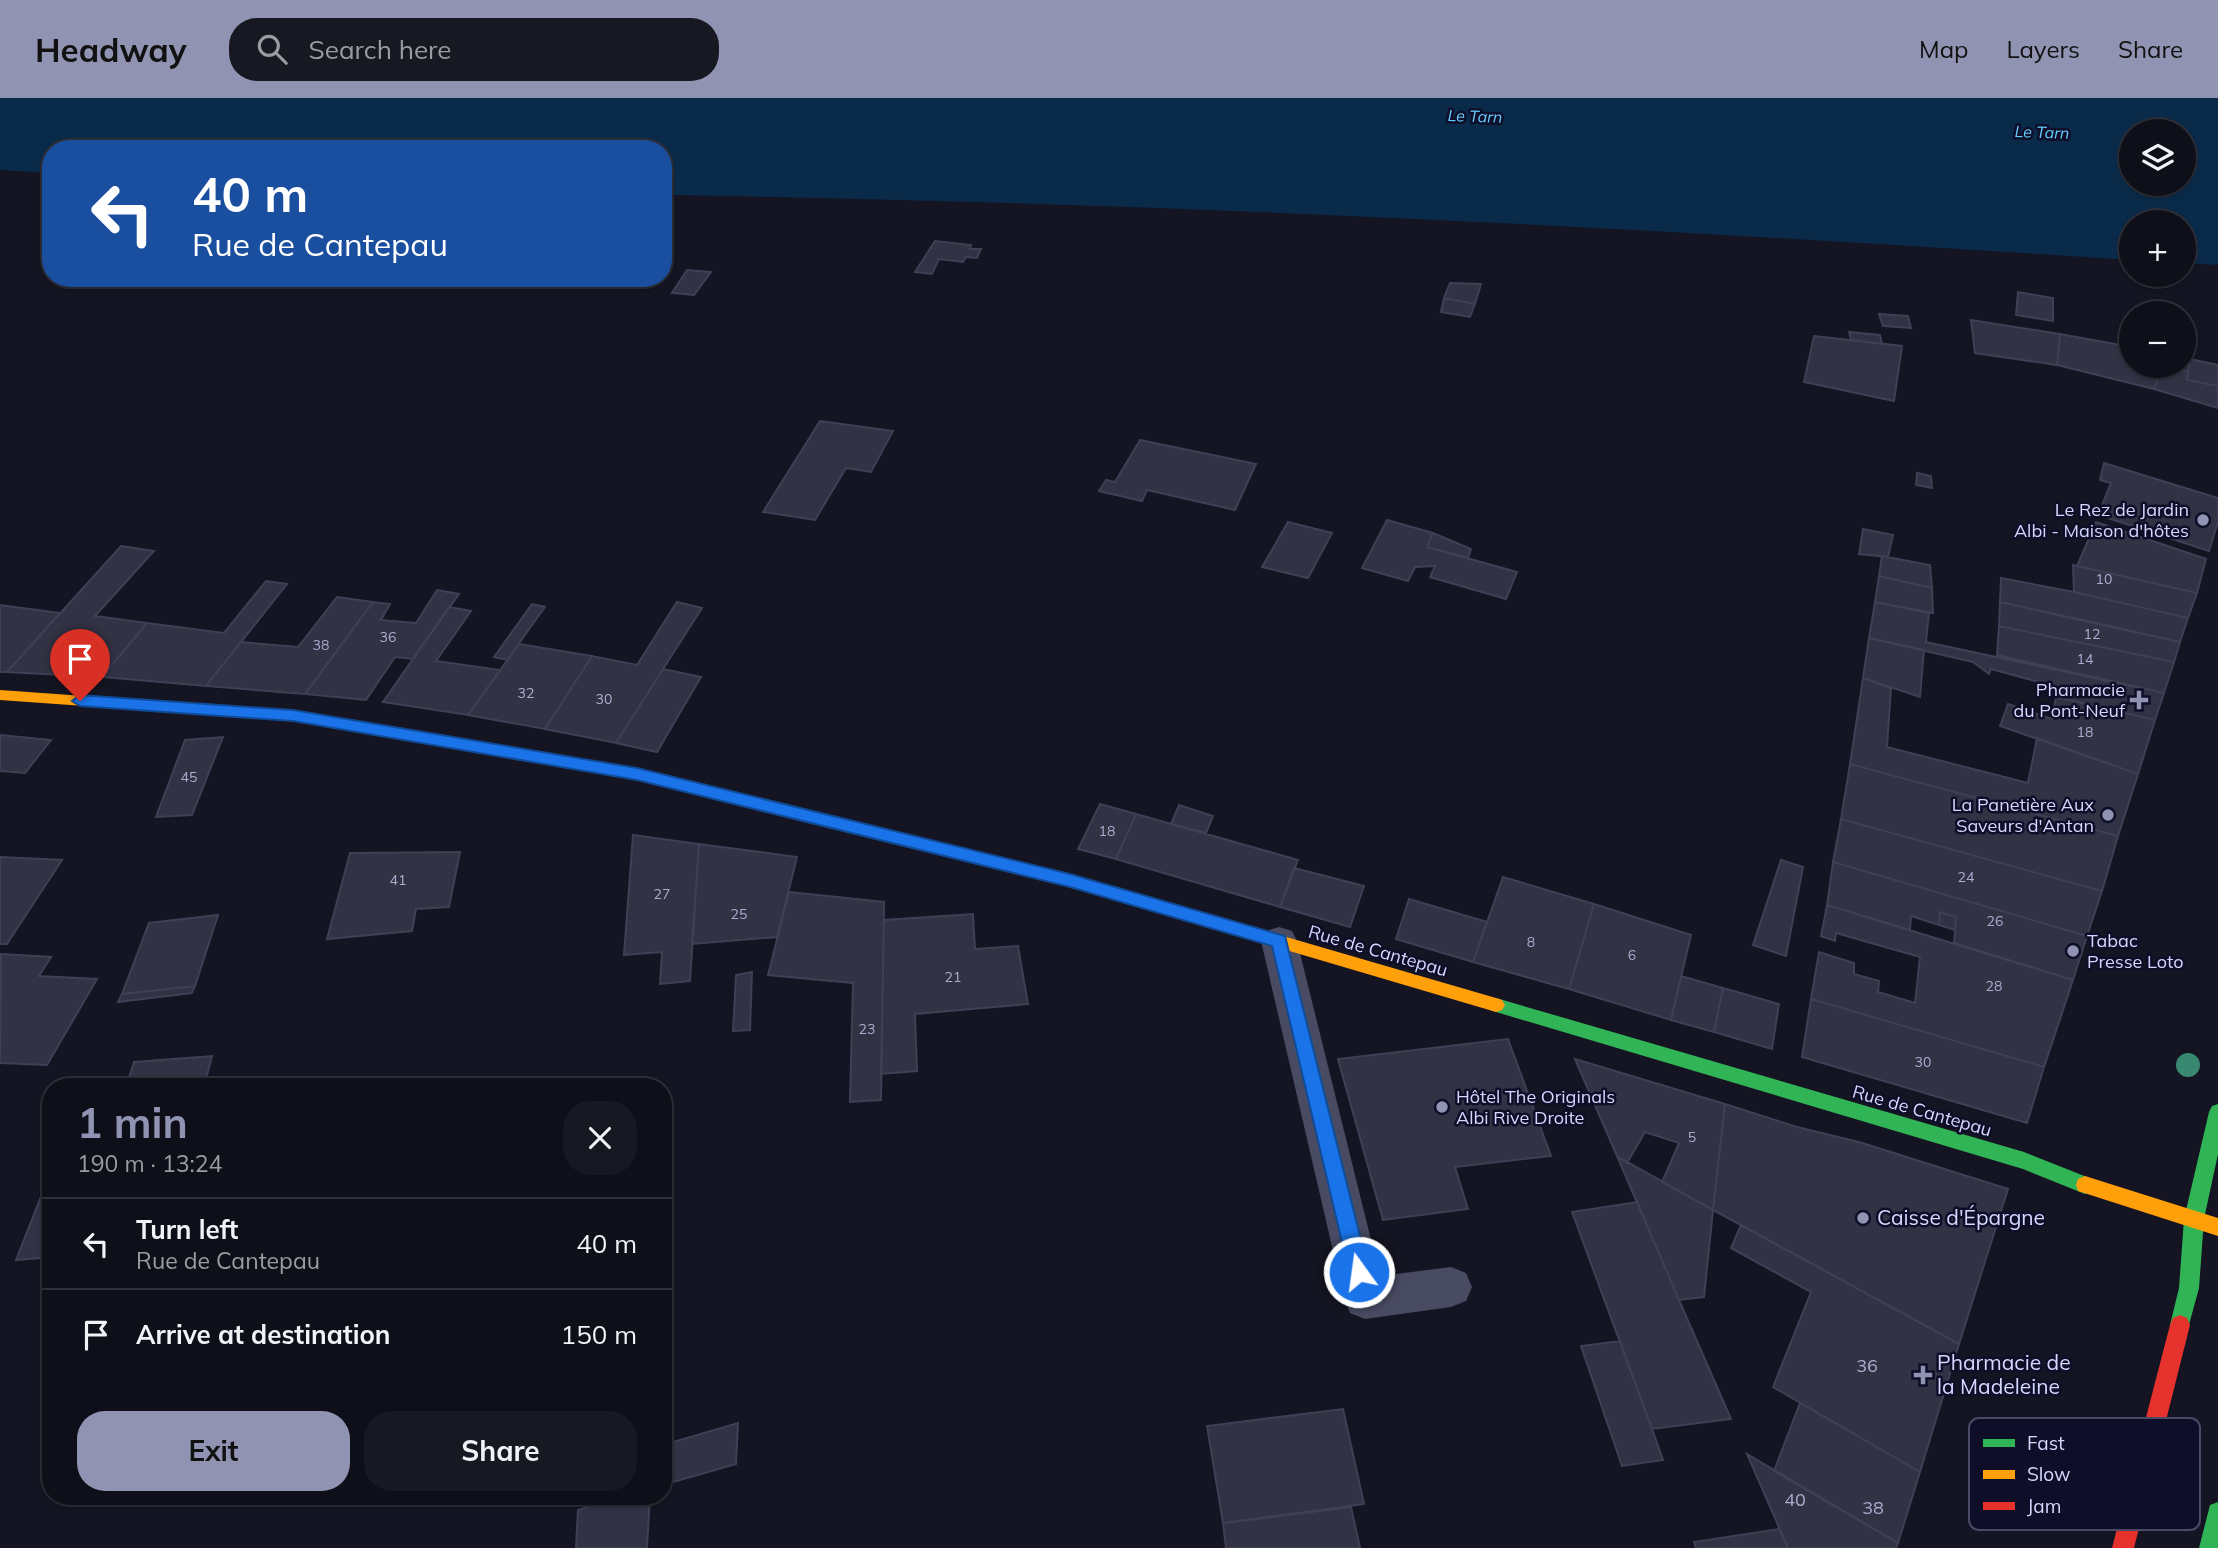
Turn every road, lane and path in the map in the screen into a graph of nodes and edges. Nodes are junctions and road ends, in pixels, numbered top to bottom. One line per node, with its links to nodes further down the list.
1 (0, 695): 2 (street, Rue de Cantepau)
2 (1279, 941): 4 (street, Rue de Cantepau); 6 (lane)
3 (2218, 1111): 4 (street)
4 (2194, 1219): 5 (street, Rue de Cantepau); 7 (street)
5 (2218, 1227)
6 (1451, 1287)
7 (2156, 1418)
8 (2218, 1513): 11 (street)
9 (2128, 1530): 10 (street)
10 (2123, 1548)
11 (2210, 1548)

